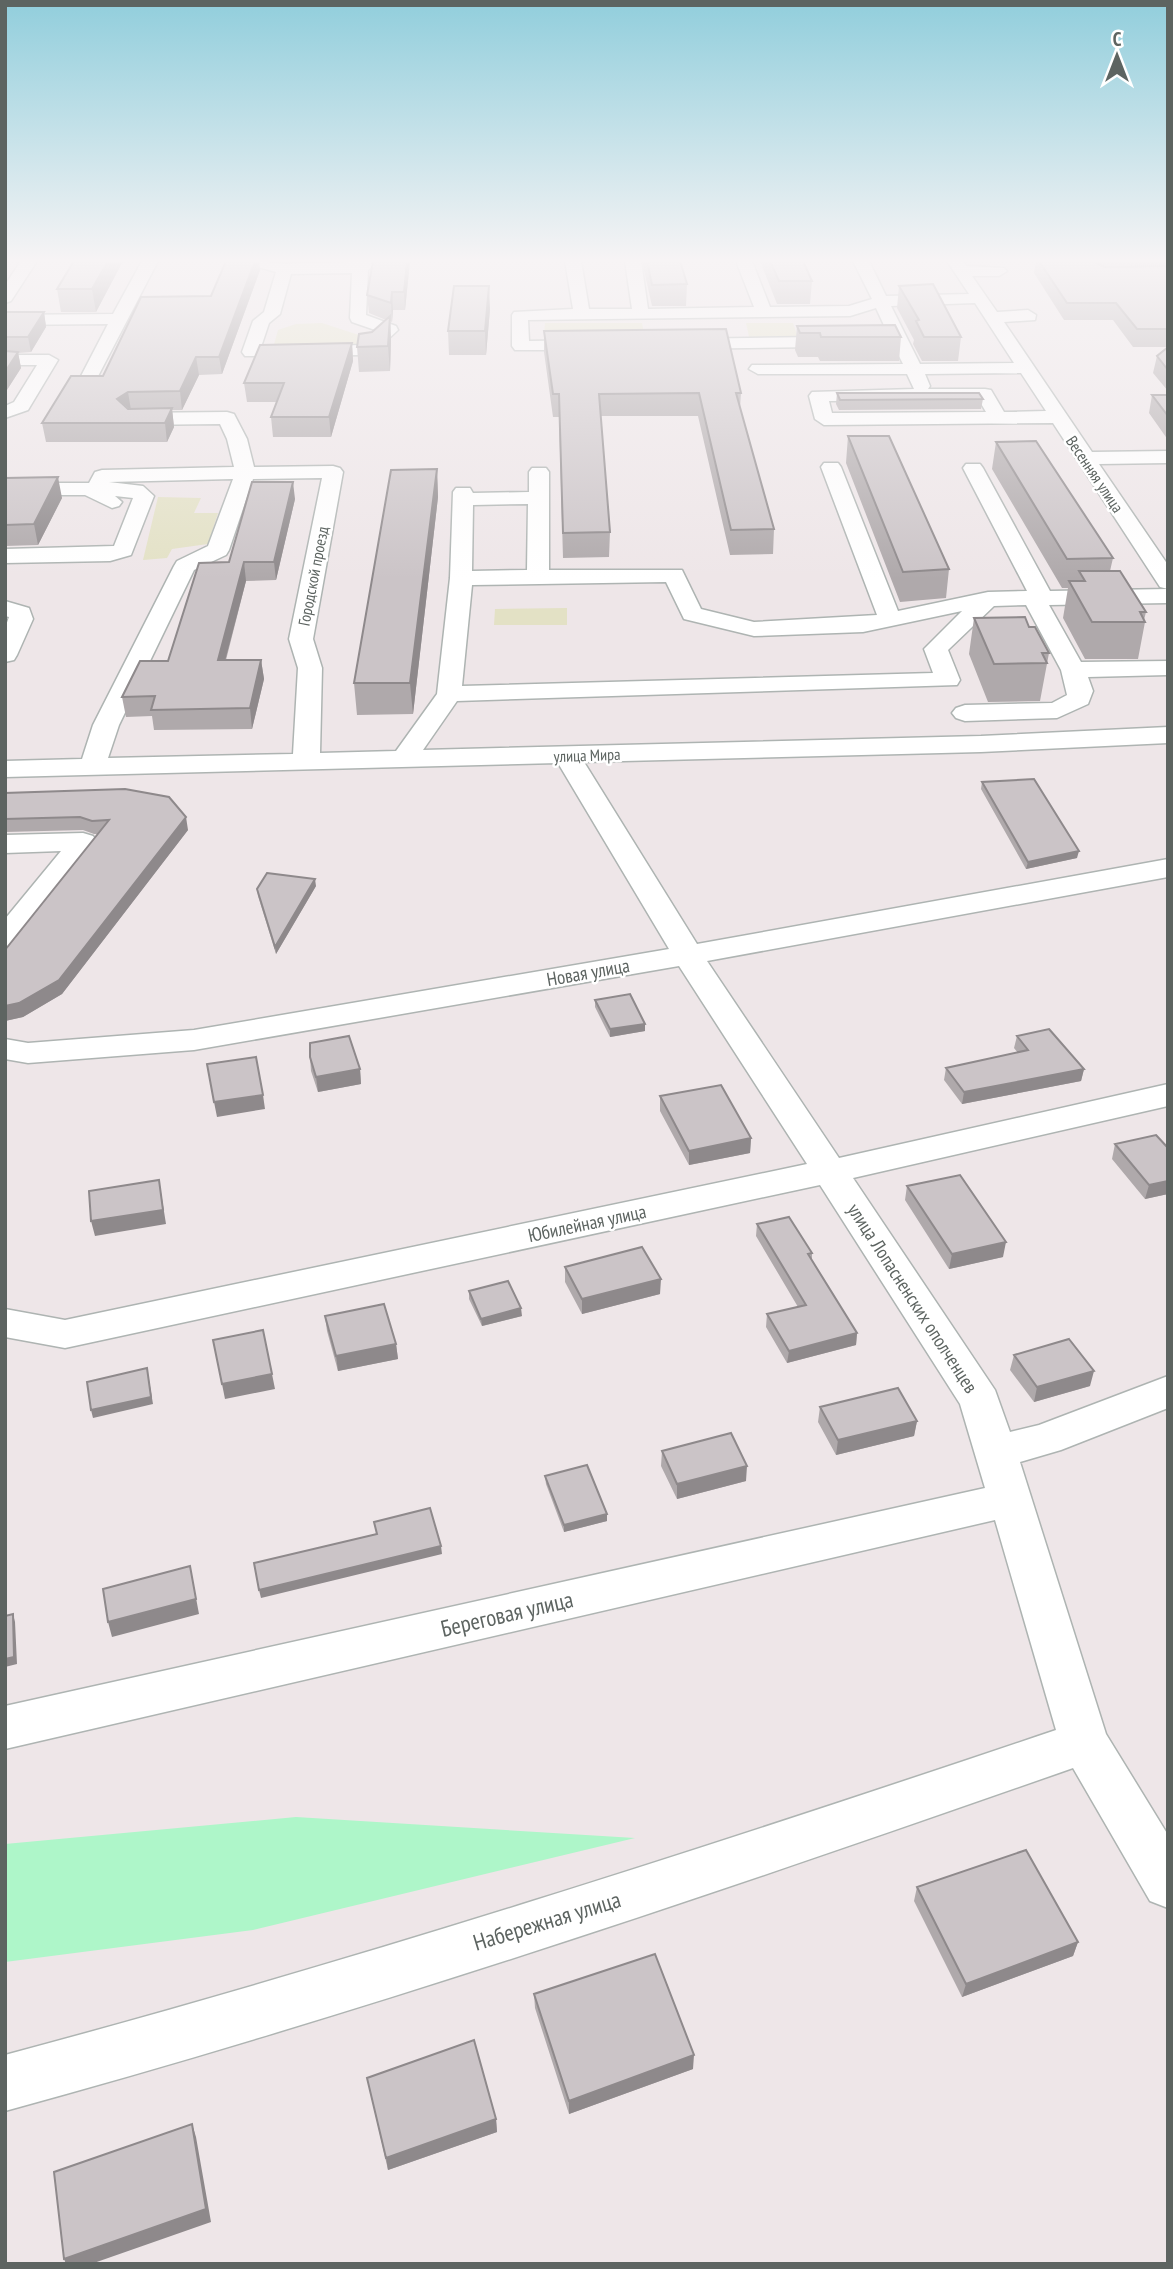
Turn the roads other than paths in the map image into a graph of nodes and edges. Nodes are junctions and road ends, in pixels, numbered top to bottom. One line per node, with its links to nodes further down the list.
1 (45, 367): 8 (street)
2 (95, 367): 6 (street)
3 (1025, 368): 5 (street); 10 (street, Весенняя улица)
4 (758, 369): 5 (street)
5 (914, 369): 7 (street)
6 (89, 378)
7 (925, 395): 9 (street); 9 (street)
8 (5, 412)
9 (998, 417): 10 (street)
10 (1057, 417): 13 (street, Весенняя улица)
11 (131, 419): 17 (street)
12 (1168, 457): 13 (street)
13 (1084, 458): 24 (street, Весенняя улица)
14 (831, 467): 29 (street)
15 (973, 468): 26 (street)
16 (539, 472): 20 (street)
17 (245, 473): 19 (street); 40 (street, Городской проезд); 41 (street)
18 (5, 489): 19 (street)
19 (96, 489): 21 (street)
20 (539, 498): 22 (street); 23 (street)
21 (5, 556)
22 (538, 577): 23 (street); 29 (street)
23 (461, 578): 34 (street)
24 (1168, 582)
25 (1168, 596): 26 (street)
26 (1038, 598): 27 (street); 32 (street)
27 (988, 599): 29 (street); 33 (street)
28 (5, 608): 30 (street)
29 (890, 619)
30 (5, 654)
31 (1168, 668): 32 (street)
32 (1073, 670): 35 (street)
33 (948, 680): 34 (street); 35 (street)
34 (449, 694): 39 (street)
35 (965, 713): 37 (street)
36 (1168, 735): 37 (street, улица Мира)
37 (981, 744): 38 (street, улица Мира)
38 (567, 756): 39 (street, улица Мира); 46 (street, улица Лопасненских ополченцев)
39 (404, 759): 40 (street, улица Мира)
40 (306, 762): 41 (street, улица Мира)
41 (92, 768): 42 (street, улица Мира)
42 (5, 769)
43 (5, 844): 45 (street)
44 (1168, 868): 46 (street, Новая улица)
45 (5, 939)
46 (688, 955): 47 (street, Новая улица); 49 (street, улица Лопасненских ополченцев)
47 (5, 1049)
48 (1168, 1095): 49 (street, Юбилейная улица)
49 (832, 1171): 50 (street, Юбилейная улица); 52 (street, улица Лопасненских ополченцев)
50 (5, 1323)
51 (1168, 1391): 52 (street)
52 (997, 1451): 53 (street, улица Лопасненских ополченцев)
53 (1008, 1500): 54 (street, Береговая улица); 55 (street, улица Лопасненских ополченцев)
54 (5, 1728)
55 (1084, 1742): 56 (street, улица Лопасненских ополченцев); 57 (street, Набережная улица)
56 (1168, 1883)
57 (5, 2083)

